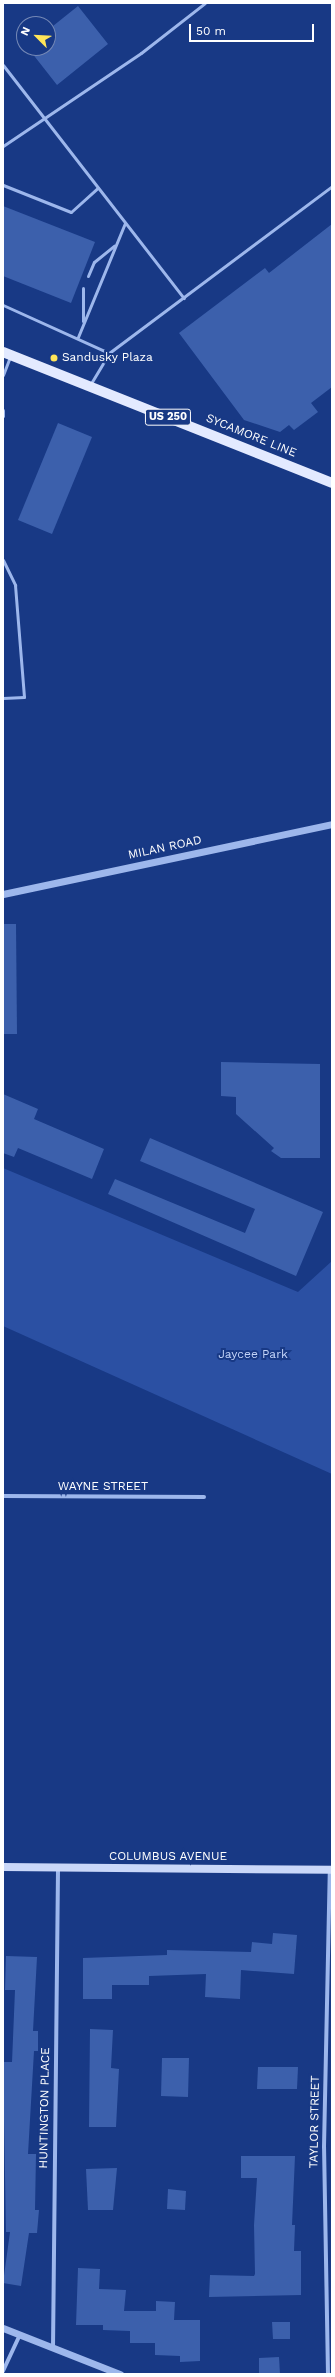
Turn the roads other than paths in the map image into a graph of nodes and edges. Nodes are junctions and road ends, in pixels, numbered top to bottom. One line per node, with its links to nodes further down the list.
1 (205, 3): 3 (lane)
2 (3, 65): 3 (lane)
3 (45, 117): 5 (lane); 9 (lane)
4 (3, 139): 5 (lane)
5 (6, 144): 6 (lane)
6 (3, 146)
7 (3, 185): 9 (lane)
8 (332, 186): 14 (lane)
9 (98, 188): 10 (lane)
10 (125, 223): 11 (lane); 14 (lane)
11 (114, 246): 12 (lane); 16 (lane)
12 (88, 276)
13 (83, 288): 16 (lane)
14 (184, 298): 19 (lane)
15 (3, 305): 17 (lane)
16 (83, 323): 17 (lane)
17 (78, 337): 19 (lane)
18 (7, 353): 20 (lane); 21 (main road, SYCAMORE LINE / US 250)
19 (109, 353): 21 (lane)
20 (3, 375)
21 (90, 386): 24 (main road, SYCAMORE LINE / US 250)
22 (3, 410): 23 (lane)
23 (3, 416)
24 (332, 483)
25 (3, 560): 26 (lane)
26 (3, 698)
27 (332, 824): 28 (street, MILAN ROAD)
28 (3, 894)
29 (3, 1496): 30 (street, WAYNE STREET)
30 (204, 1497)
31 (3, 1867): 32 (main road, COLUMBUS AVENUE)
32 (58, 1868): 33 (main road, COLUMBUS AVENUE); 36 (street, HUNTINGTON PLACE)
33 (331, 1870): 39 (street, TAYLOR STREET)
34 (3, 2328): 35 (street)
35 (20, 2335): 36 (street); 37 (street)
36 (53, 2348): 38 (street)
37 (3, 2371)
38 (120, 2374)
39 (328, 2374)

